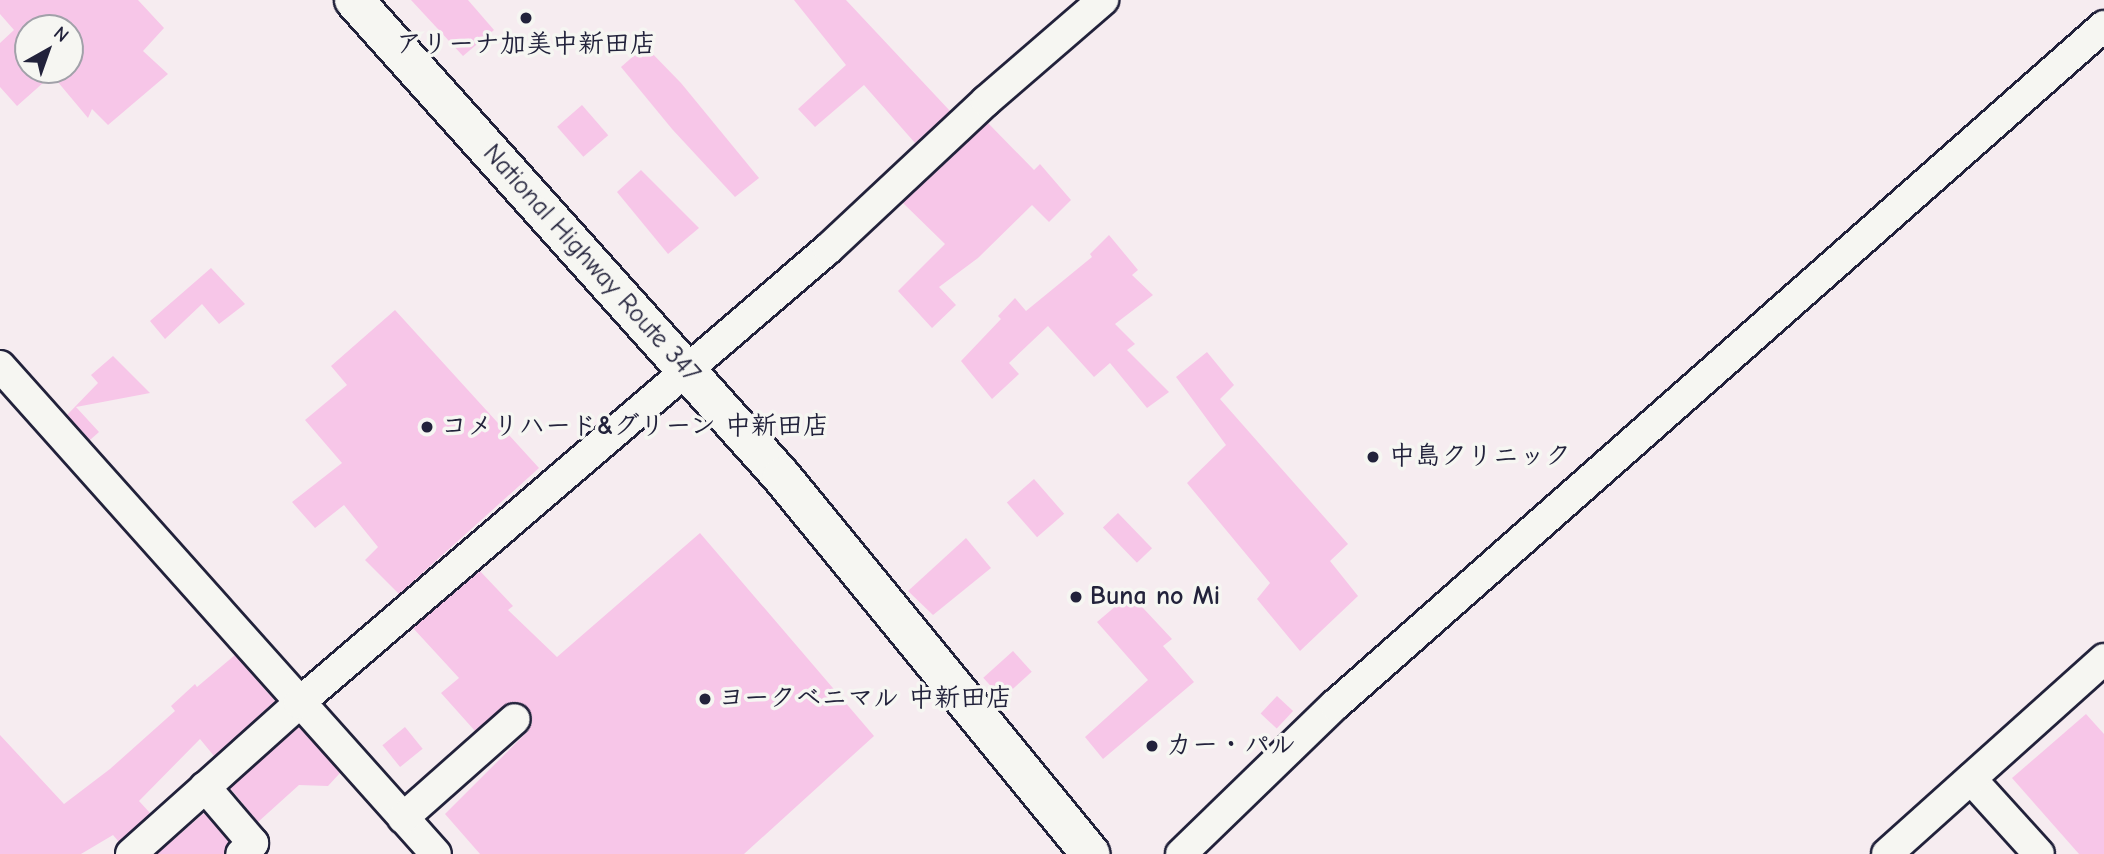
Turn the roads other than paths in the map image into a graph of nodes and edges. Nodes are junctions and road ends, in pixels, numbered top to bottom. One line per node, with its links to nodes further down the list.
1 (354, 0): 5 (highway, National Highway Route 347)
2 (1103, 0): 5 (street)
3 (2104, 26): 16 (street)
4 (0, 366): 7 (street)
5 (685, 370): 7 (street); 15 (highway, National Highway Route 347)
6 (2104, 659): 9 (street)
7 (299, 703): 10 (street); 11 (street)
8 (515, 719): 11 (street)
9 (1971, 779): 17 (street); 18 (street)
10 (205, 787): 12 (street); 13 (street)
11 (403, 818): 14 (street)
12 (131, 854)
13 (241, 854)
14 (436, 854)
15 (1091, 854)
16 (1181, 854)
17 (1887, 854)
18 (2039, 854)

